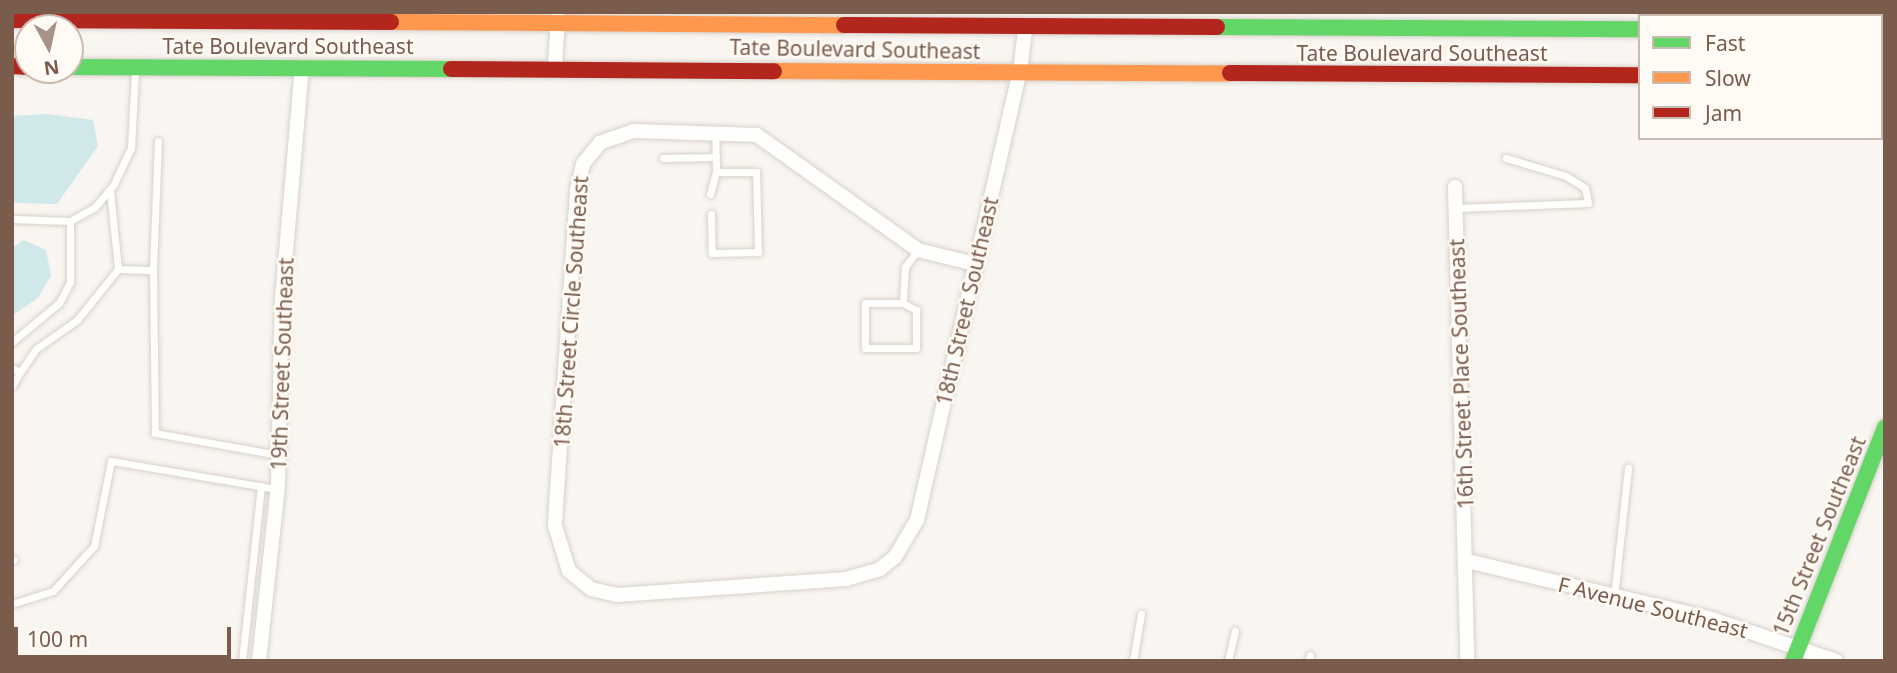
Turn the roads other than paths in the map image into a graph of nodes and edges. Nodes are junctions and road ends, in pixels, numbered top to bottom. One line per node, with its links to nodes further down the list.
1 (1130, 12): 8 (lane)
2 (558, 18): 3 (main road, Tate Boulevard Southeast); 4 (main road, Tate Boulevard Southeast); 11 (street)
3 (12, 20)
4 (938, 20): 7 (main road, Tate Boulevard Southeast)
5 (1447, 20): 6 (main road, Tate Boulevard Southeast); 8 (main road, Tate Boulevard Southeast)
6 (1638, 29)
7 (1025, 30): 8 (main road, Tate Boulevard Southeast); 13 (street, 18th Street Southeast)
8 (1123, 31)
9 (302, 66): 11 (main road, Tate Boulevard Southeast); 12 (main road, Tate Boulevard Southeast); 37 (street, 19th Street Southeast)
10 (84, 67): 12 (main road, Tate Boulevard Southeast)
11 (555, 67): 13 (main road, Tate Boulevard Southeast)
12 (135, 68): 22 (lane)
13 (1020, 72): 14 (main road, Tate Boulevard Southeast); 29 (street, 18th Street Southeast)
14 (1638, 75)
15 (715, 132): 17 (lane); 28 (street, 18th Street Circle Southeast); 42 (street, 18th Street Circle Southeast)
16 (158, 141): 31 (lane)
17 (716, 157): 18 (lane); 20 (lane)
18 (663, 158)
19 (1506, 158): 24 (lane)
20 (716, 172): 23 (lane); 25 (lane)
21 (1455, 187): 24 (street, 16th Street Place Southeast)
22 (110, 190): 27 (lane); 30 (lane)
23 (710, 194)
24 (1455, 208): 41 (street, 16th Street Place Southeast)
25 (711, 214)
26 (12, 219): 27 (lane)
27 (69, 221): 33 (lane)
28 (918, 250): 29 (street, 18th Street Circle Southeast); 32 (lane)
29 (975, 264): 42 (street, 18th Street Southeast)
30 (118, 270): 31 (lane); 34 (lane)
31 (153, 270): 37 (lane)
32 (903, 303): 32 (lane)
33 (12, 342)
34 (16, 370): 35 (lane)
35 (12, 386)
36 (1885, 427): 47 (main road, 15th Street Southeast)
37 (279, 455): 40 (street, 19th Street Southeast)
38 (1628, 468): 43 (lane)
39 (261, 486): 40 (lane); 44 (lane); 48 (lane)
40 (277, 489): 49 (street, 19th Street Southeast)
41 (1467, 561): 43 (street, F Avenue Southeast); 52 (street, 16th Street Place Southeast)
42 (888, 564)
43 (1614, 598): 47 (street, F Avenue Southeast)
44 (12, 604)
45 (1141, 614): 50 (lane)
46 (1235, 631): 51 (lane)
47 (1795, 654): 53 (street, F Avenue Southeast)
48 (242, 661)
49 (260, 661)
50 (1133, 661)
51 (1228, 661)
52 (1467, 661)
53 (1836, 661)

